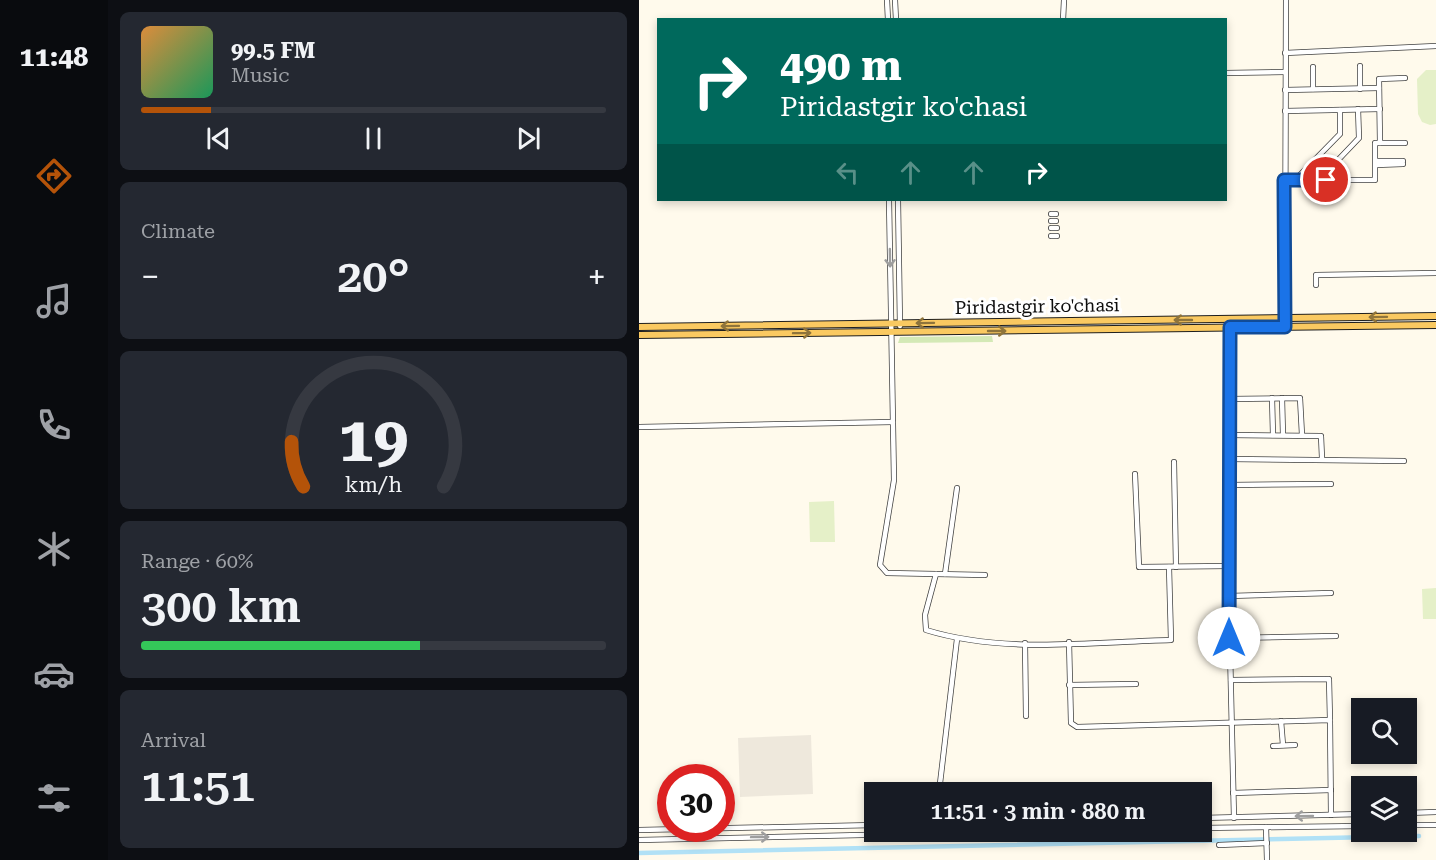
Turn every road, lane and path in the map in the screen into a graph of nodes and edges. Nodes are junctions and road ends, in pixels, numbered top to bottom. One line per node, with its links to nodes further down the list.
1 (887, 0): 5 (street)
2 (895, 0): 6 (street)
3 (1064, 0): 7 (street)
4 (1286, 0): 9 (street)
5 (888, 18)
6 (896, 18)
7 (1063, 18)
8 (1436, 46): 9 (street)
9 (1285, 53): 12 (street)
10 (1360, 66): 17 (street)
11 (1313, 67): 16 (street)
12 (1285, 72): 13 (street); 18 (street)
13 (1227, 73)
14 (1405, 78): 15 (street)
15 (1379, 88): 17 (street); 20 (street)
16 (1313, 89): 17 (street); 18 (street)
17 (1360, 89)
18 (1285, 90): 22 (street)
19 (1358, 109): 20 (street); 21 (street); 29 (street)
20 (1380, 109): 23 (street)
21 (1340, 110): 22 (street); 28 (street)
22 (1285, 111): 27 (street)
23 (1380, 143): 24 (street); 25 (street)
24 (1405, 143)
25 (1376, 163): 26 (street); 29 (street)
26 (1403, 163)
27 (1284, 180): 28 (street); 35 (street)
28 (1295, 180): 29 (street)
29 (1319, 180)
30 (889, 201): 37 (street, one-way to 37)
31 (898, 201): 36 (street)
32 (1436, 273): 33 (street)
33 (1316, 285)
34 (1436, 316): 35 (main road, Piridastgir ko'chasi, one-way to 35)
35 (1285, 318): 36 (main road, Piridastgir ko'chasi, one-way to 36); 41 (street)
36 (900, 323): 37 (main road, Piridastgir ko'chasi); 43 (street)
37 (891, 324): 39 (main road, Piridastgir ko'chasi, one-way to 39); 42 (street)
38 (1436, 325): 41 (main road, Piridastgir ko'chasi)
39 (639, 327)
40 (1230, 327): 41 (main road, Piridastgir ko'chasi); 43 (main road, Piridastgir ko'chasi, one-way to 40); 47 (street)
41 (1285, 327)
42 (891, 332): 43 (main road, Piridastgir ko'chasi); 44 (main road, Piridastgir ko'chasi, one-way to 42); 48 (street)
43 (900, 332)
44 (639, 335)
45 (1272, 398): 46 (street); 47 (street); 51 (street)
46 (1283, 398): 52 (street); 53 (street)
47 (1229, 399): 50 (street)
48 (893, 422): 49 (street); 65 (street)
49 (639, 426)
50 (1229, 435): 51 (street); 55 (street)
51 (1273, 435): 52 (street)
52 (1283, 435): 53 (street)
53 (1302, 435): 54 (street)
54 (1322, 458): 55 (street); 56 (street)
55 (1229, 459): 60 (street)
56 (1404, 461)
57 (1174, 462): 64 (street)
58 (1135, 474): 63 (street)
59 (1331, 484): 60 (street)
60 (1229, 485): 62 (street)
61 (957, 488): 66 (street)
62 (1228, 566): 64 (street); 69 (street)
63 (1169, 567): 64 (street); 73 (street)
64 (1176, 567)
65 (936, 574): 66 (street); 72 (street)
66 (945, 574): 67 (street)
67 (985, 575)
68 (1331, 593): 69 (street)
69 (1229, 596): 71 (street)
70 (1336, 636): 71 (street)
71 (1229, 638): 75 (street)
72 (957, 639): 74 (street); 85 (street)
73 (1069, 642): 74 (street); 77 (street)
74 (1025, 643): 78 (street)
75 (1231, 680): 79 (street); 81 (street)
76 (1136, 684): 77 (street)
77 (1069, 685): 81 (street)
78 (1026, 716)
79 (1330, 720): 80 (street); 86 (street)
80 (1281, 721): 81 (street); 82 (street)
81 (1232, 722): 87 (street)
82 (1283, 745): 83 (street); 84 (street)
83 (1295, 745)
84 (1273, 746)
85 (940, 782)
86 (1331, 789): 87 (street); 91 (street)
87 (1233, 793): 94 (street)
88 (1436, 812): 89 (street)
89 (1417, 813)
90 (1351, 814): 91 (street)
91 (1331, 815): 94 (street, one-way to 94)
92 (1212, 818): 93 (street)
93 (1227, 818): 94 (street); 101 (street)
94 (1235, 818)
95 (864, 825): 102 (street)
96 (1417, 825): 97 (street)
97 (1436, 825)
98 (1351, 826): 99 (street)
99 (1266, 827): 101 (street); 105 (street)
100 (1212, 828): 101 (street)
101 (1227, 828)
102 (639, 830)
103 (864, 833): 104 (street, one-way to 103)
104 (639, 840)
105 (1266, 840): 106 (street); 107 (street)
106 (1218, 845)
107 (1267, 860)

